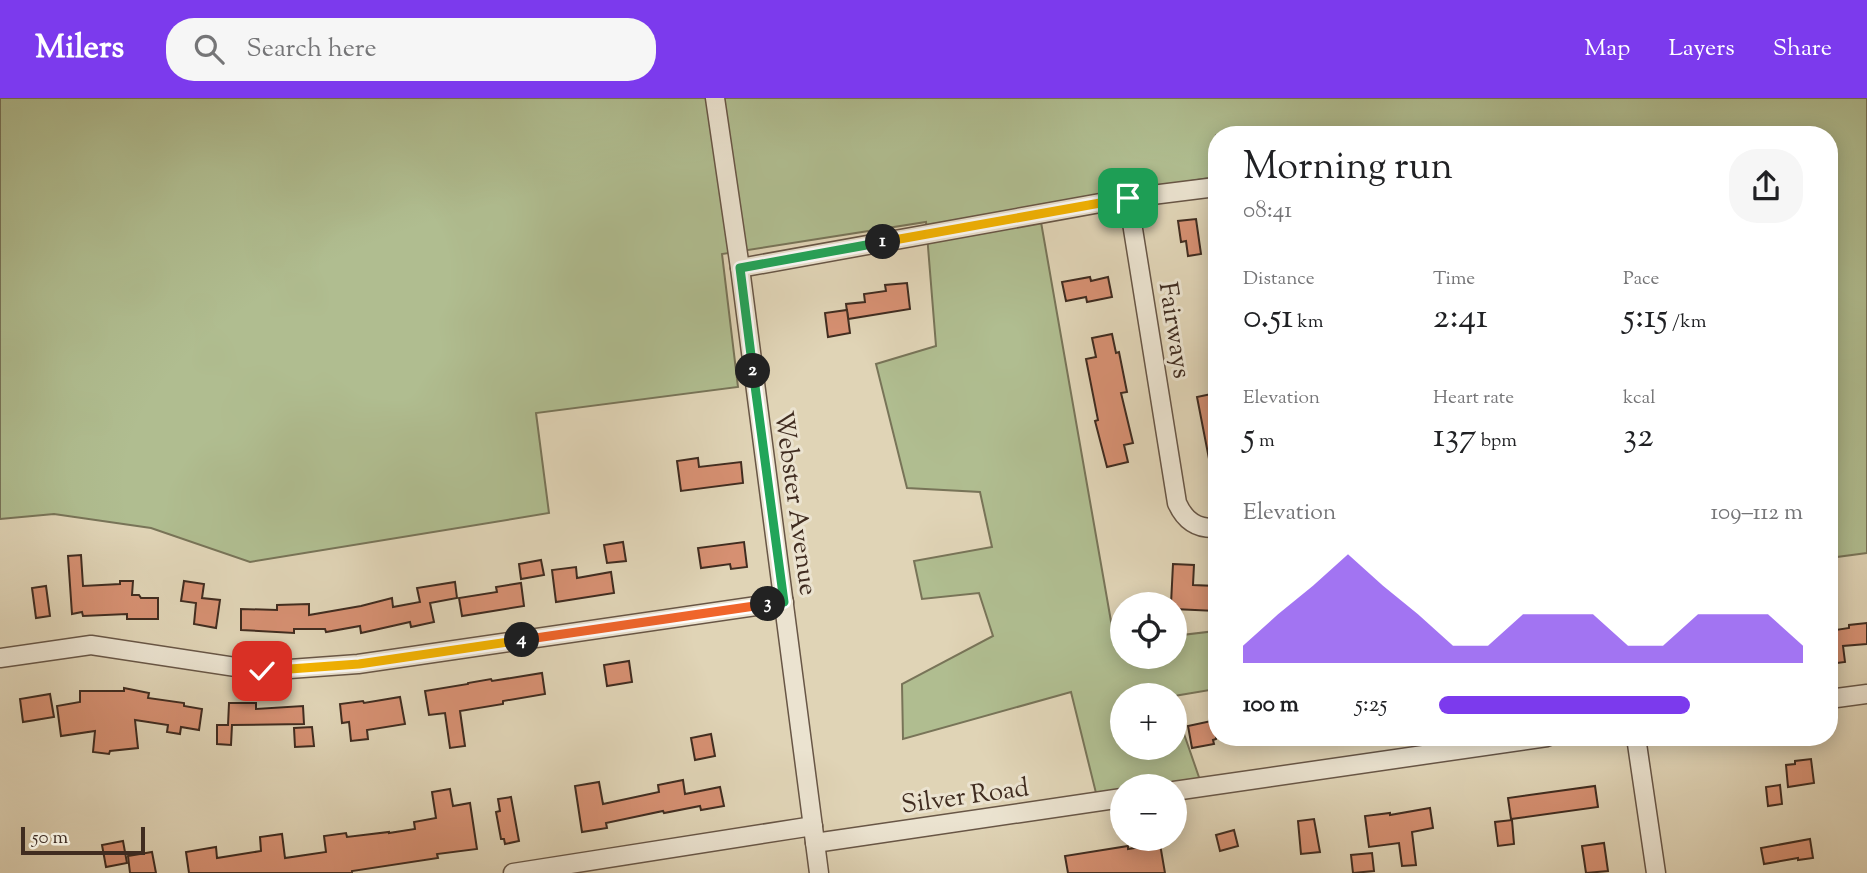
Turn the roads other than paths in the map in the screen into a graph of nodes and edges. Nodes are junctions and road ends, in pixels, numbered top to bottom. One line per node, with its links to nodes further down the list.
1 (715, 98): 4 (street, Webster Avenue)
2 (1208, 188): 3 (street)
3 (1128, 198): 4 (street); 5 (street, Fairways)
4 (740, 268): 6 (street, Webster Avenue)
5 (1208, 528)
6 (784, 602): 7 (street); 14 (street, Webster Avenue)
7 (0, 658)
8 (1867, 694): 9 (street)
9 (1838, 698)
10 (1485, 746): 12 (street)
11 (1637, 746): 17 (street)
12 (1187, 789)
13 (1110, 799): 14 (street, Silver Road)
14 (814, 834): 15 (street, Silver Road); 16 (street, Webster Avenue)
15 (513, 873)
16 (819, 873)
17 (1656, 873)

